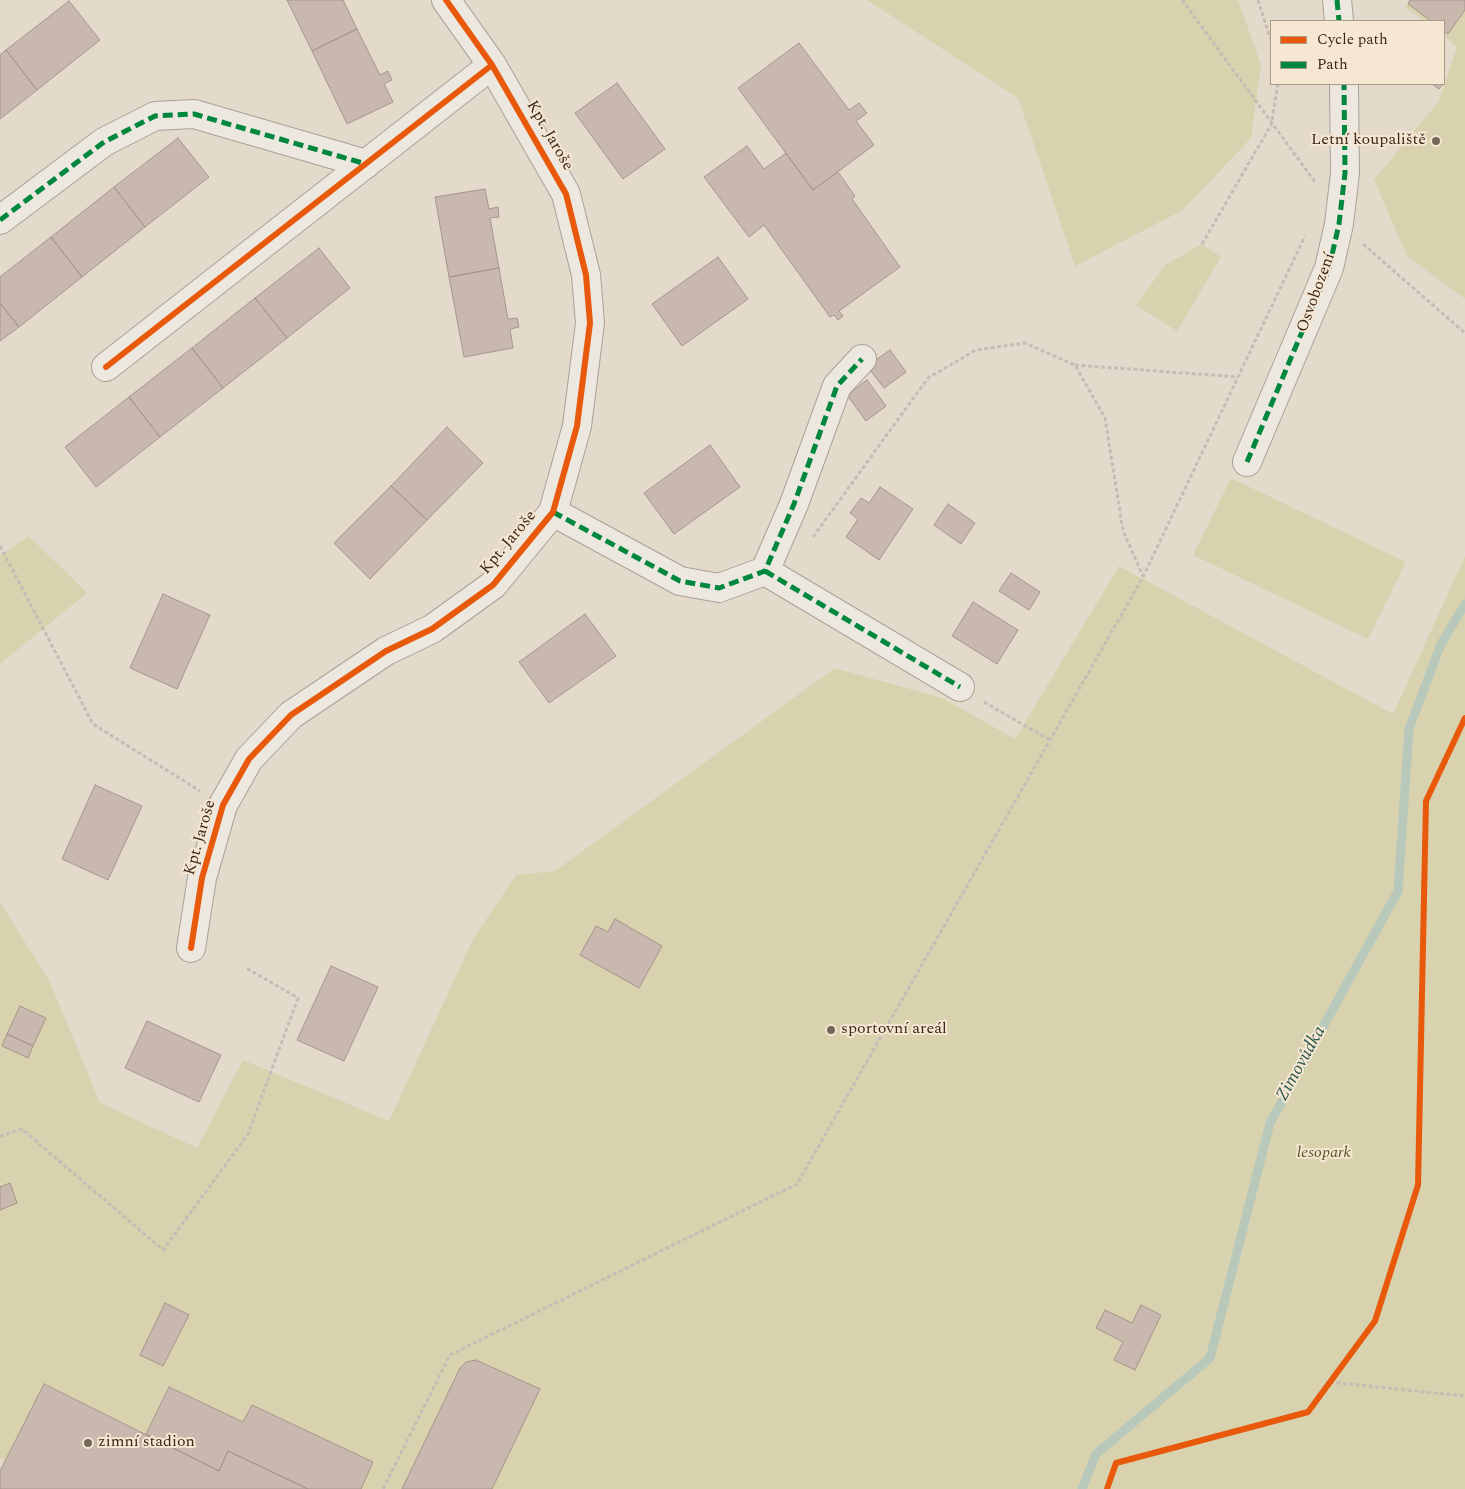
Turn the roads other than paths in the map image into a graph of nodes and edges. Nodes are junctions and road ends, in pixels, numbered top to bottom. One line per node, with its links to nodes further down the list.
1 (446, 0): 4 (street, Kpt. Jaroše)
2 (1337, 0): 3 (street)
3 (1339, 20)
4 (492, 65): 6 (street); 11 (street, Kpt. Jaroše)
5 (1344, 85): 10 (street, Osvobození)
6 (366, 164): 7 (street); 9 (street)
7 (0, 220)
8 (862, 359): 12 (street)
9 (106, 367)
10 (1247, 462)
11 (552, 512): 12 (street); 14 (street, Kpt. Jaroše)
12 (765, 571): 13 (street)
13 (960, 687)
14 (190, 948)

